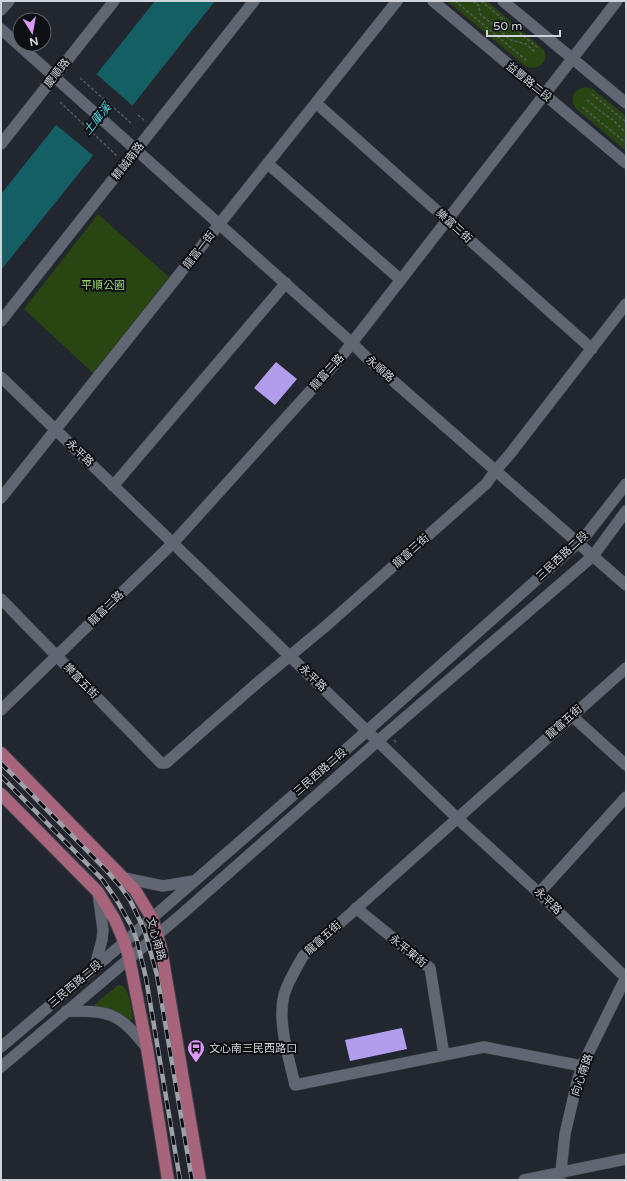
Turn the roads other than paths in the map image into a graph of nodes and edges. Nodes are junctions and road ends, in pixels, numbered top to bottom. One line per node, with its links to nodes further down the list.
1 (9, 1): 10 (street)
2 (114, 1): 13 (street, 慶順路)
3 (254, 1): 18 (street, 精誠南路)
4 (397, 1): 15 (street, 龍富一街)
5 (432, 1): 14 (street, 益豐路二段)
6 (504, 1): 12 (street)
7 (617, 1): 12 (street, 龍富二路)
8 (621, 1): 9 (street)
9 (626, 5)
10 (1, 10)
11 (1, 29): 13 (street)
12 (573, 59): 14 (street, 龍富二路); 16 (street)
13 (54, 77): 17 (street, 慶順路); 18 (street, 永順路)
14 (545, 95): 19 (street, 益豐路二段); 21 (street, 龍富二路)
15 (316, 103): 20 (street, 龍富一街); 21 (street, 樂富三街)
16 (626, 103)
17 (1, 144)
18 (136, 150): 22 (street, 永順路); 26 (street, 精誠南路)
19 (626, 163)
20 (268, 164): 22 (street, 龍富一街); 23 (street)
21 (448, 220): 23 (street, 龍富二路); 28 (street, 樂富三街)
22 (220, 224): 24 (street, 永順路); 30 (street, 龍富一街)
23 (401, 280): 27 (street, 龍富二路)
24 (286, 283): 27 (street, 永順路); 33 (street)
25 (626, 304): 28 (street, 龍富三街)
26 (1, 321)
27 (352, 343): 31 (street, 永順路); 36 (street, 龍富二路)
28 (592, 348): 31 (street, 龍富三街)
29 (1, 377): 30 (street, 永平路)
30 (56, 430): 33 (street, 永平路); 34 (street, 龍富一街)
31 (496, 470): 37 (street, 永順路); 42 (street, 龍富三街)
32 (626, 484): 37 (street, 三民西路二段)
33 (113, 486): 36 (street, 永平路)
34 (1, 498)
35 (626, 511): 38 (street, 三民西路二段)
36 (173, 543): 41 (street, 龍富二路); 42 (street, 永平路)
37 (578, 543): 38 (street, 永順路); 46 (street, 三民西路二段)
38 (593, 556): 39 (street, 永順路); 47 (street, 三民西路二段)
39 (626, 585)
40 (1, 599): 41 (street, 樂富五街)
41 (57, 656): 44 (street, 龍富二路); 49 (street, 樂富五街)
42 (291, 656): 46 (street, 永平路); 49 (street, 龍富三街)
43 (626, 668): 45 (street, 龍富五街)
44 (1, 710)
45 (572, 716): 50 (street); 53 (street, 龍富五街)
46 (368, 730): 47 (street, 永平路); 55 (street, 三民西路二段)
47 (378, 741): 53 (street, 永平路); 60 (street, 三民西路二段)
48 (1, 753): 54 (main road, 文心南路)
49 (161, 763)
50 (626, 764)
51 (1, 794): 56 (main road)
52 (626, 797): 57 (street)
53 (457, 818): 57 (street, 永平路); 58 (street, 龍富五街)
54 (124, 878): 55 (street); 59 (main road, 文心南路)
55 (195, 880): 59 (street, 三民西路二段)
56 (98, 892): 61 (main road); 63 (street)
57 (539, 892): 64 (street, 永平路)
58 (356, 908): 68 (street, 永平東街); 68 (street, 龍富五街)
59 (152, 918): 60 (main road, 文心南路); 61 (street, 三民西路二段)
60 (157, 935): 62 (street, 三民西路二段); 74 (main road, 文心南路)
61 (124, 941): 62 (main road); 63 (street, 三民西路二段)
62 (129, 957): 65 (street, 三民西路二段); 67 (main road)
63 (95, 966): 66 (street, 三民西路二段)
64 (626, 977): 69 (street, 向心南路)
65 (66, 1011): 67 (street); 70 (street, 三民西路二段)
66 (1, 1047)
67 (147, 1048): 73 (main road)
68 (444, 1055): 69 (street, 龍富五街)
69 (582, 1066): 72 (street, 向心南路)
70 (1, 1067)
71 (626, 1159): 72 (street)
72 (560, 1176): 75 (street)
73 (168, 1180)
74 (200, 1180)
75 (524, 1180)

